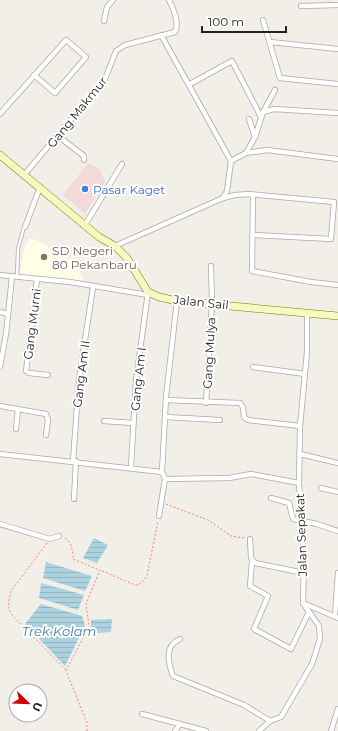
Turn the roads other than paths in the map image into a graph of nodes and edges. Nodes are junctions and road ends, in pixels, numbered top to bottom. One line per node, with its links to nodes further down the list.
1 (113, 0): 6 (street)
2 (169, 0): 7 (street, Gang Makmur)
3 (338, 5): 4 (street)
4 (301, 6)
5 (263, 20): 8 (street)
6 (104, 21)
7 (161, 35): 11 (street); 19 (street, Gang Makmur)
8 (270, 42): 9 (street); 12 (street)
9 (338, 49)
10 (34, 75): 10 (street); 16 (street)
11 (190, 84): 17 (street); 25 (street)
12 (338, 84)
13 (275, 90): 14 (street)
14 (263, 112): 15 (street); 17 (street)
15 (338, 113)
16 (0, 114)
17 (261, 117): 20 (street)
18 (249, 119): 20 (street)
19 (58, 136): 24 (street); 27 (street, Gang Makmur)
20 (255, 137): 21 (street)
21 (246, 153): 23 (street); 25 (street)
22 (0, 155): 27 (street)
23 (338, 159)
24 (84, 160)
25 (231, 161): 30 (street)
26 (122, 164): 31 (street)
27 (24, 175): 28 (street)
28 (40, 187): 31 (street); 32 (street)
29 (254, 195): 30 (street); 33 (street); 33 (street)
30 (223, 198): 34 (street)
31 (84, 225): 34 (street)
32 (24, 227): 38 (lane)
33 (253, 235): 40 (street)
34 (115, 246): 42 (street)
35 (211, 266): 44 (street, Gang Mulya)
36 (0, 275): 37 (street)
37 (12, 277): 38 (street); 47 (street)
38 (17, 278): 39 (street)
39 (37, 279): 41 (street); 52 (street, Gang Murni)
40 (338, 285)
41 (93, 287): 42 (street); 66 (street, Gang Am II)
42 (148, 293): 43 (street, Jalan Sail); 60 (street, Gang Am I)
43 (177, 301): 44 (street, Jalan Sail); 53 (street)
44 (212, 304): 46 (street, Jalan Sail); 54 (street, Gang Mulya)
45 (0, 312): 47 (street)
46 (307, 312): 48 (street, Jalan Sail); 51 (street, Jalan Sepakat)
47 (8, 314): 49 (street)
48 (338, 316)
49 (0, 367)
50 (253, 367): 51 (street)
51 (305, 374): 61 (street, Jalan Sepakat)
52 (48, 375)
53 (166, 400): 54 (street, Gang Mulya); 57 (street)
54 (206, 403): 61 (street, Gang Mulya)
55 (0, 406): 56 (street)
56 (18, 409): 62 (street); 63 (street)
57 (165, 417): 58 (street); 69 (street)
58 (220, 420)
59 (104, 421): 60 (street)
60 (134, 423): 68 (street, Gang Am I)
61 (300, 426): 65 (street, Jalan Sepakat)
62 (16, 429)
63 (46, 435)
64 (0, 454): 66 (street)
65 (300, 454): 67 (street); 71 (street, Jalan Sepakat)
66 (74, 461): 68 (street); 75 (street, Gang Am II)
67 (338, 463)
68 (131, 468): 69 (street)
69 (162, 472): 70 (street)
70 (165, 479): 71 (street); 76 (street)
71 (299, 483): 77 (street, Jalan Sepakat)
72 (321, 488): 73 (street)
73 (338, 492)
74 (271, 498): 77 (street)
75 (74, 499)
76 (159, 516)
77 (302, 520): 79 (street); 83 (street, Jalan Sepakat)
78 (0, 524): 80 (street)
79 (338, 531)
80 (59, 536)
81 (250, 539): 82 (street)
82 (252, 560): 83 (street); 86 (street)
83 (304, 573): 85 (street, Jalan Sepakat)
84 (338, 574): 87 (street)
85 (303, 603): 86 (street); 87 (street)
86 (309, 612): 92 (street)
87 (336, 617)
88 (180, 639): 92 (street)
89 (338, 709): 91 (street)
90 (142, 714): 93 (street)
91 (336, 719): 97 (street)
92 (270, 721): 96 (street)
93 (180, 724): 94 (street); 95 (street)
94 (175, 731)
95 (206, 731)
96 (259, 731)
97 (330, 731)

